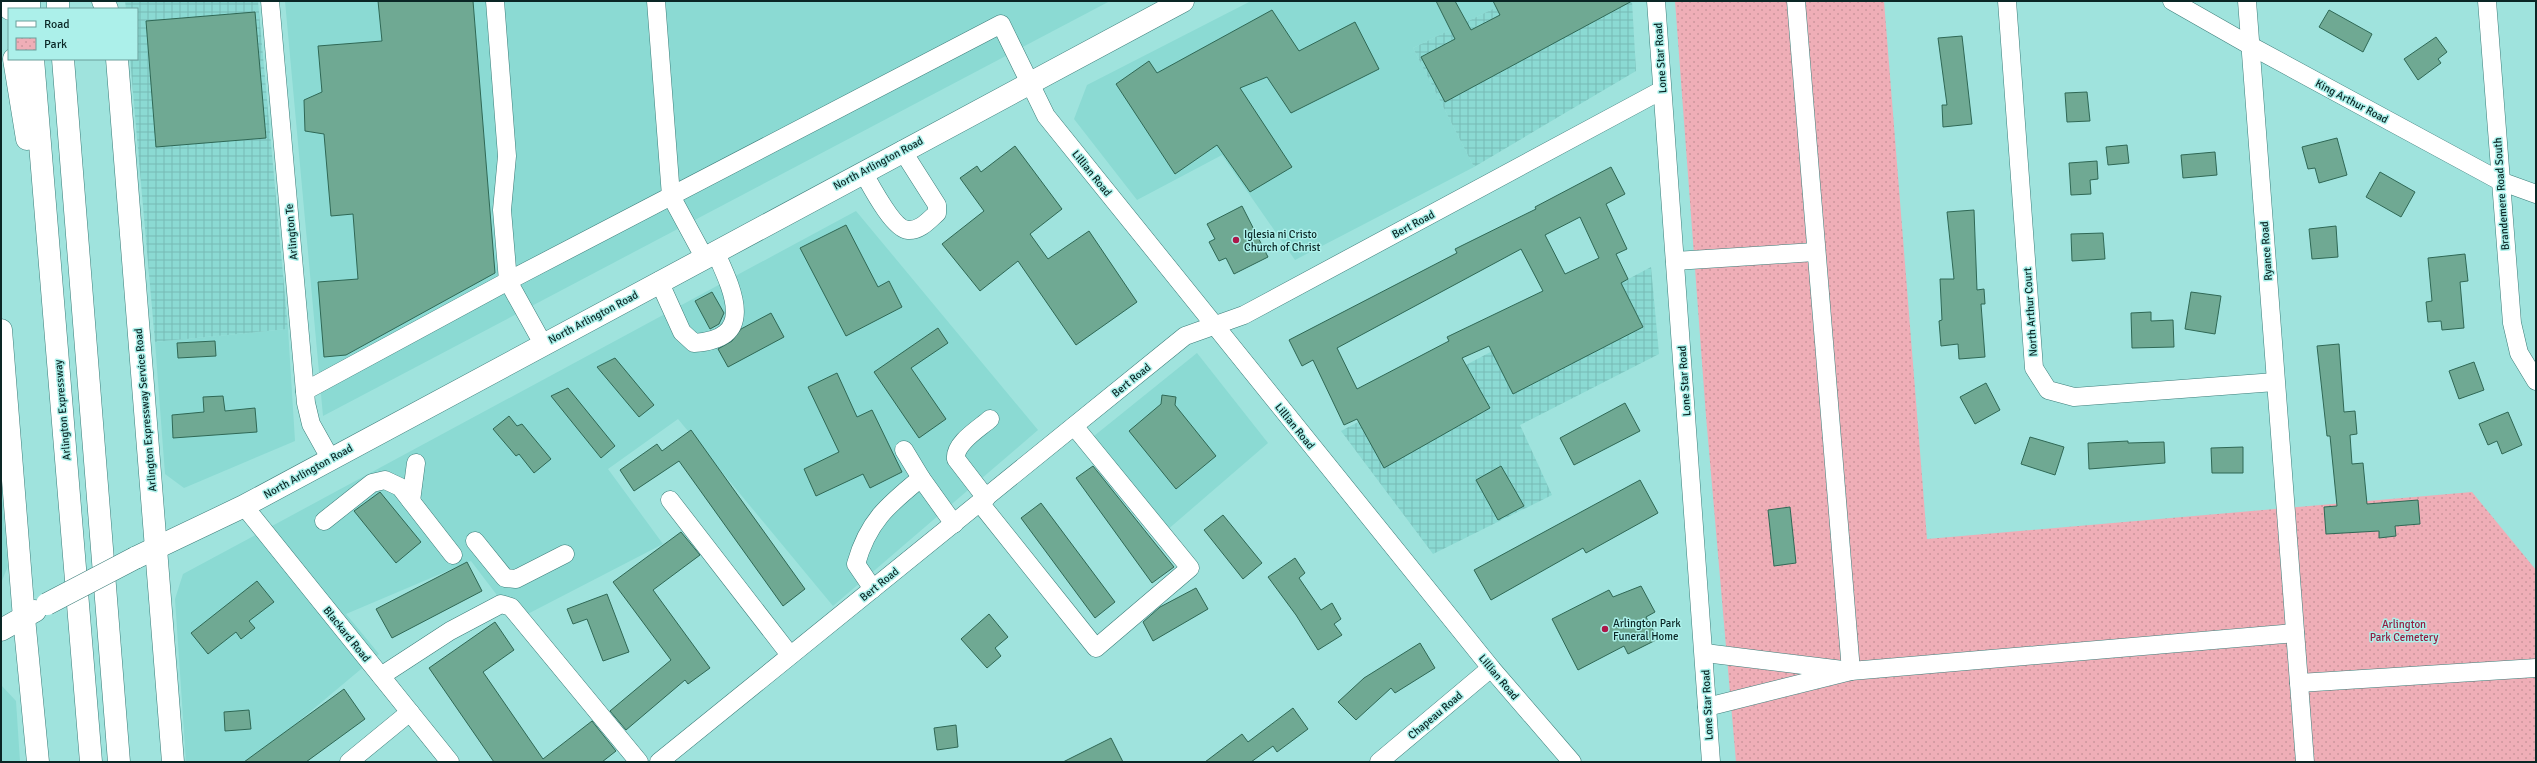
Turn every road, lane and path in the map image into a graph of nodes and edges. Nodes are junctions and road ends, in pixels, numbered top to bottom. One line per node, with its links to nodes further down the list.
1 (270, 1): 34 (street, Arlington Te)
2 (494, 1): 27 (street)
3 (656, 1): 22 (street)
4 (1183, 1): 16 (main road, North Arlington Road)
5 (1656, 1): 17 (street, Lone Star Road)
6 (1796, 1): 23 (street)
7 (2007, 1): 33 (street, North Arthur Court)
8 (2172, 1): 11 (street, King Arthur Road)
9 (2247, 1): 11 (street, Ryance Road)
10 (2487, 1): 20 (street, Brandemere Road South)
11 (2251, 46): 20 (street, King Arthur Road); 33 (street, Ryance Road)
12 (14, 60): 26 (main road)
13 (33, 60): 26 (main road, Arlington Expressway)
14 (62, 60): 66 (main road)
15 (116, 60): 48 (main road, Arlington Expressway Service Road)
16 (1029, 82): 18 (main road, North Arlington Road); 22 (street, Lillian Road); 29 (street, Lillian Road)
17 (1662, 90): 25 (street, Lone Star Road); 29 (street, Bert Road)
18 (902, 150): 19 (main road, North Arlington Road); 19 (street)
19 (863, 172): 24 (main road, North Arlington Road)
20 (2500, 181): 21 (street, King Arthur Road); 32 (street, Brandemere Road South)
21 (2536, 194)
22 (671, 196): 24 (street); 27 (street)
23 (1815, 252): 25 (street); 59 (street)
24 (710, 254): 28 (main road, North Arlington Road); 28 (street)
25 (1675, 261): 55 (street, Lone Star Road)
26 (50, 265): 65 (main road, Arlington Expressway)
27 (508, 281): 31 (street); 34 (street)
28 (659, 281): 31 (main road, North Arlington Road)
29 (1215, 325): 36 (street, Bert Road); 57 (street, Lillian Road)
30 (1, 330): 52 (main road)
31 (542, 344): 38 (main road, North Arlington Road)
32 (2536, 381)
33 (2275, 382): 54 (street, Ryance Road)
34 (305, 392): 38 (street, Arlington Te)
35 (990, 419): 42 (street)
36 (1074, 426): 42 (street, Bert Road); 42 (street)
37 (904, 450): 40 (street)
38 (330, 458): 44 (main road, North Arlington Road)
39 (416, 463): 43 (street)
40 (921, 478): 46 (street); 51 (street)
41 (670, 500): 56 (street)
42 (983, 500): 46 (street, Bert Road)
43 (411, 501): 45 (street); 50 (street)
44 (244, 506): 48 (main road, North Arlington Road); 60 (street, Blackard Road)
45 (324, 521)
46 (954, 524): 51 (street, Bert Road)
47 (475, 541): 49 (street)
48 (156, 546): 52 (main road, North Arlington Road, bridge); 67 (main road, Arlington Expressway Service Road)
49 (565, 554)
50 (453, 555)
51 (873, 589): 56 (street, Bert Road)
52 (24, 618): 53 (main road, North Arlington Road); 64 (main road)
53 (1, 630)
54 (2295, 633): 59 (street); 61 (street, Ryance Road)
55 (1704, 653): 59 (street); 62 (street, Lone Star Road)
56 (790, 655): 71 (street, Bert Road)
57 (1491, 668): 72 (street, Chapeau Road); 73 (street, Lillian Road)
58 (2536, 668): 61 (street)
59 (1851, 671): 62 (street)
60 (381, 676): 63 (street, Blackard Road); 70 (street)
61 (2299, 683): 75 (street, Ryance Road)
62 (1707, 707): 74 (street, Lone Star Road)
63 (410, 712): 68 (street); 69 (street, Blackard Road)
64 (38, 762)
65 (91, 762)
66 (119, 762)
67 (173, 762)
68 (349, 762)
69 (450, 762)
70 (639, 762)
71 (659, 762)
72 (1379, 762)
73 (1572, 762)
74 (1711, 762)
75 (2305, 762)

